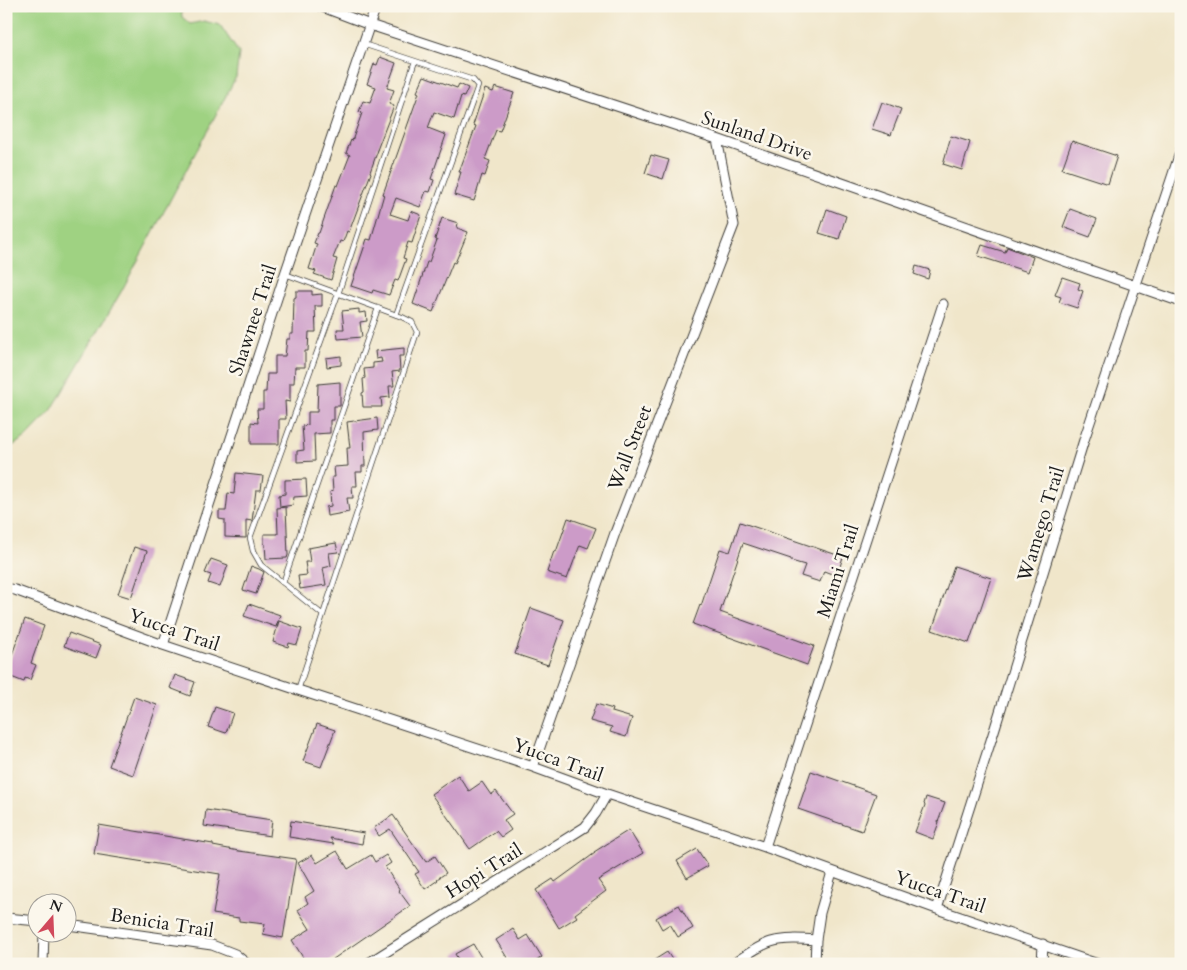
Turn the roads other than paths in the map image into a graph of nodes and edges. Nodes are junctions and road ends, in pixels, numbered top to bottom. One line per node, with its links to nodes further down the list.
1 (320, 6): 3 (street, Sunland Drive)
2 (376, 6): 3 (street, Shawnee Trail)
3 (370, 25): 4 (street, Shawnee Trail); 6 (street, Sunland Drive)
4 (363, 44): 5 (lane); 8 (street, Shawnee Trail)
5 (415, 61): 10 (lane); 14 (lane)
6 (717, 139): 9 (street, Sunland Drive); 20 (street, Wall Street)
7 (1181, 150): 9 (street, Wamego Trail)
8 (284, 274): 10 (lane); 18 (street, Shawnee Trail)
9 (1135, 285): 11 (street, Sunland Drive); 24 (street, Wamego Trail)
10 (338, 294): 13 (lane); 15 (lane)
11 (1181, 302)
12 (943, 304): 22 (street, Miami Trail)
13 (378, 308): 14 (lane); 15 (lane)
14 (396, 315): 17 (lane)
15 (282, 583): 17 (lane)
16 (6, 588): 18 (street, Yucca Trail)
17 (323, 614): 19 (lane)
18 (163, 645): 19 (street, Yucca Trail)
19 (298, 690): 20 (street, Yucca Trail)
20 (533, 767): 21 (street, Yucca Trail)
21 (607, 794): 22 (street, Yucca Trail); 33 (street, Hopi Trail)
22 (765, 847): 23 (street, Yucca Trail)
23 (832, 872): 24 (street, Yucca Trail); 28 (street)
24 (937, 909): 30 (street, Yucca Trail)
25 (6, 918): 26 (street)
26 (28, 920)
27 (78, 926): 32 (street, Benicia Trail)
28 (816, 940): 34 (street); 35 (street)
29 (44, 942): 31 (street)
30 (1042, 944): 36 (street); 37 (street, Yucca Trail)
31 (43, 964)
32 (247, 964)
33 (367, 964)
34 (733, 964)
35 (815, 964)
36 (1042, 964)
37 (1098, 964)

